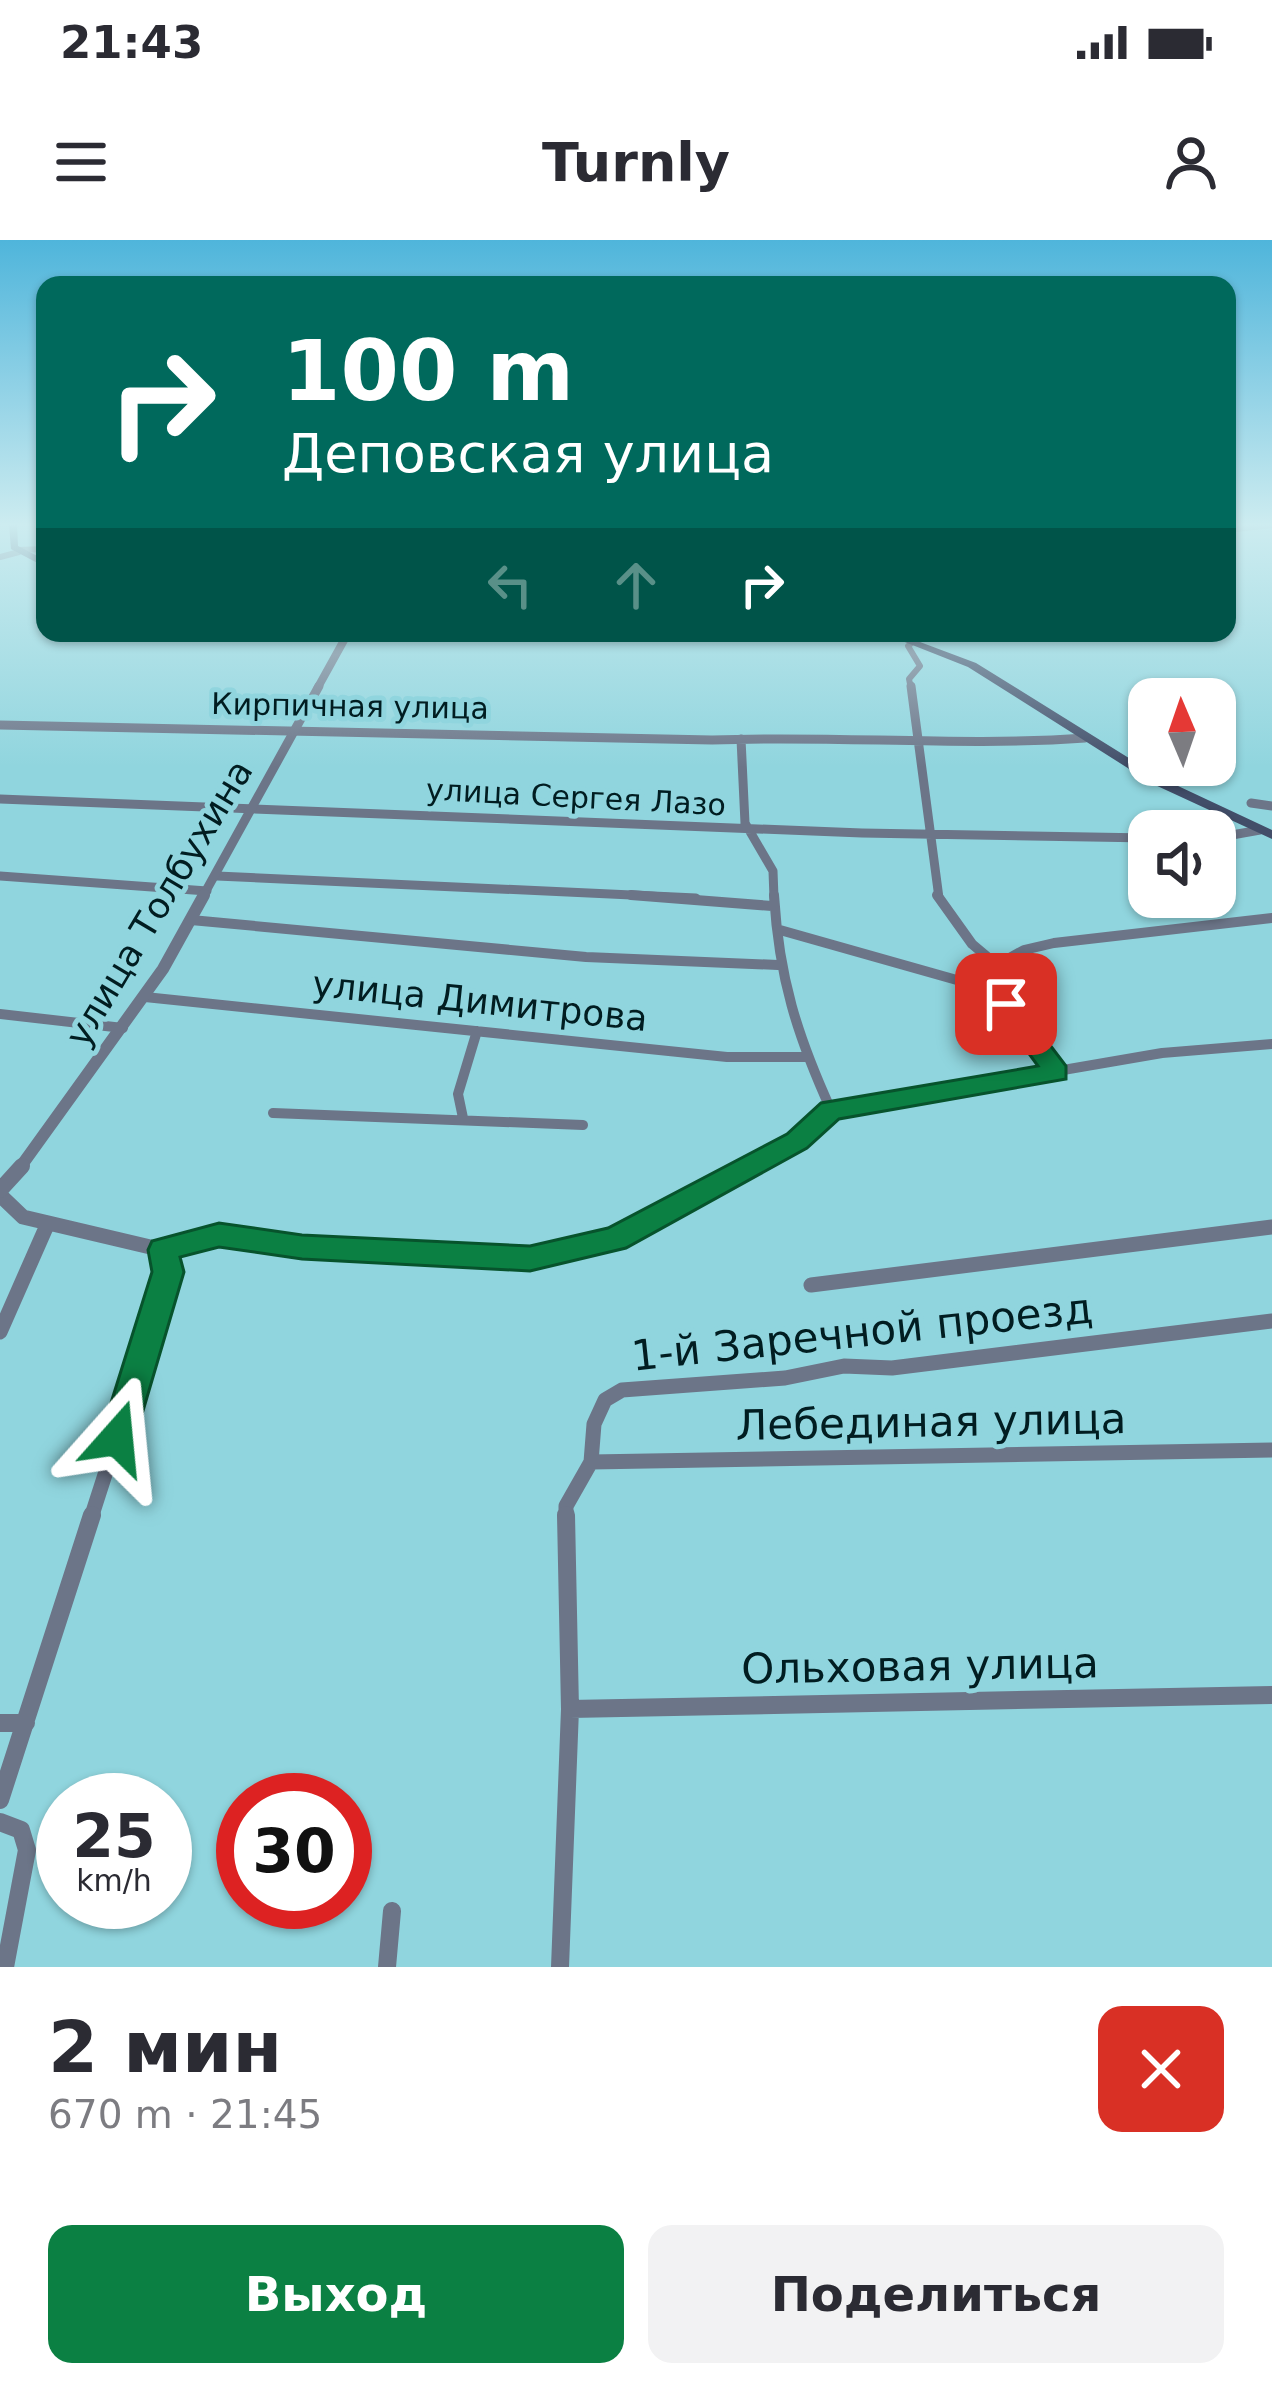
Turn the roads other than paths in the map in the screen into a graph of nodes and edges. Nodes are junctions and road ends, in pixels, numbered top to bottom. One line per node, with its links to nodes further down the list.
1 (343, 642): 5 (street, улица Толбухина)
2 (913, 642): 8 (street)
3 (917, 642): 6 (main road)
4 (0, 725): 5 (street, Кирпичная улица)
5 (297, 730): 7 (street, Кирпичная улица); 11 (street, улица Толбухина)
6 (1084, 738): 8 (street); 14 (main road)
7 (741, 739): 8 (street, Кирпичная улица); 13 (street)
8 (919, 740): 15 (street)
9 (0, 800): 11 (street, улица Сергея Лазо)
10 (1251, 803): 12 (street)
11 (257, 805): 13 (street, улица Сергея Лазо); 19 (street, улица Толбухина)
12 (1272, 806)
13 (748, 829): 15 (street, улица Сергея Лазо); 21 (street)
14 (1266, 832): 16 (street)
15 (928, 836): 17 (street, улица Сергея Лазо); 26 (street)
16 (1236, 836)
17 (1128, 838)
18 (0, 876): 20 (street)
19 (217, 876): 20 (street, улица Толбухина); 21 (street)
20 (207, 891): 23 (street, улица Толбухина)
21 (772, 906): 24 (street)
22 (1272, 918): 26 (street)
23 (191, 920): 25 (street); 28 (street, улица Толбухина)
24 (780, 930): 25 (street); 27 (street)
25 (778, 965): 33 (street)
26 (997, 965): 27 (street)
27 (978, 986): 34 (street)
28 (145, 997): 30 (street, улица Толбухина); 31 (street, улица Димитрова)
29 (0, 1014): 30 (street)
30 (123, 1028): 39 (street, улица Толбухина)
31 (477, 1031): 33 (street, улица Димитрова); 37 (street)
32 (1272, 1044): 34 (street)
33 (808, 1057): 35 (street)
34 (1057, 1072): 35 (street)
35 (831, 1110): 42 (street)
36 (273, 1114): 37 (street)
37 (463, 1118): 38 (street)
38 (583, 1125)
39 (0, 1193): 40 (street)
40 (48, 1223): 42 (street); 45 (street)
41 (1272, 1227): 43 (street)
42 (163, 1250): 51 (street)
43 (811, 1285)
44 (1272, 1321): 47 (street, 1-й Заречной проезд)
45 (0, 1332)
46 (1272, 1450): 47 (street, Лебединая улица)
47 (591, 1462): 49 (street, 1-й Заречной проезд)
48 (1272, 1695): 49 (street, Ольховая улица)
49 (570, 1709): 57 (street, 1-й Заречной проезд)
50 (0, 1723): 51 (street)
51 (26, 1723): 52 (street)
52 (0, 1800)
53 (0, 1822): 55 (street)
54 (392, 1911): 56 (street)
55 (5, 1967)
56 (387, 1967)
57 (560, 1967)

